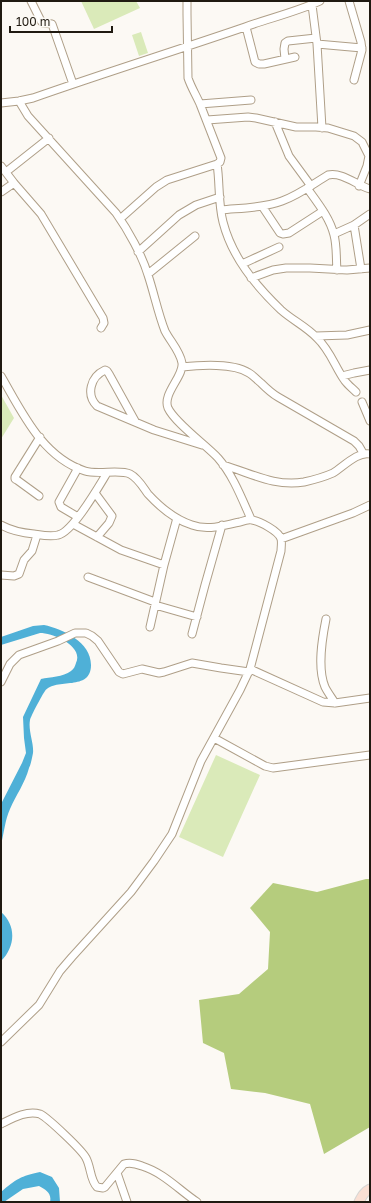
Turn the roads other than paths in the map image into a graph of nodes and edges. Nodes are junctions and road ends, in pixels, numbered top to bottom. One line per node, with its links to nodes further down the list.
1 (31, 1): 13 (street)
2 (188, 1): 8 (street)
3 (320, 1): 5 (street)
4 (349, 1): 9 (street)
5 (312, 4): 6 (street); 7 (street)
6 (246, 27): 8 (street); 11 (street)
7 (316, 41): 9 (street); 11 (street); 20 (street)
8 (187, 46): 13 (street); 17 (street)
9 (362, 48): 12 (street)
10 (295, 57): 11 (street)
11 (285, 59)
12 (354, 80)
13 (73, 84): 15 (street)
14 (250, 100): 17 (street)
15 (19, 101): 16 (street); 21 (street)
16 (1, 103)
17 (200, 104): 18 (street)
18 (207, 120): 19 (street); 22 (street)
19 (275, 122): 20 (street); 27 (street)
20 (322, 128): 26 (street)
21 (49, 138): 24 (street); 35 (street)
22 (217, 164): 30 (street); 35 (street)
23 (1, 166): 24 (street)
24 (6, 172): 25 (street)
25 (14, 184): 29 (street); 47 (street)
26 (359, 186): 27 (street); 28 (street)
27 (309, 187): 31 (street); 33 (street)
28 (370, 189)
29 (1, 192)
30 (220, 197): 32 (street); 40 (street)
31 (262, 206): 32 (street); 33 (street)
32 (221, 210): 41 (street)
33 (323, 211): 37 (street)
34 (370, 214): 36 (street)
35 (120, 219): 40 (street)
36 (354, 225): 37 (street); 43 (street)
37 (334, 234): 44 (street)
38 (195, 236): 45 (street)
39 (279, 247): 41 (street)
40 (138, 252): 45 (street)
41 (242, 264): 46 (street)
42 (370, 268): 43 (street)
43 (361, 269): 44 (street)
44 (337, 270): 46 (street)
45 (148, 274): 50 (street)
46 (251, 278): 49 (street)
47 (101, 328)
48 (370, 330): 49 (street)
49 (316, 336): 53 (street)
50 (182, 367): 59 (street); 60 (street)
51 (370, 370): 53 (street)
52 (1, 376): 58 (street)
53 (342, 376): 54 (street)
54 (356, 392)
55 (362, 402): 57 (street)
56 (135, 421): 56 (street); 59 (street)
57 (370, 421)
58 (40, 437): 62 (street); 65 (street)
59 (205, 446): 61 (street)
60 (367, 453): 61 (street)
61 (223, 465): 69 (street)
62 (78, 468): 63 (street); 67 (street)
63 (107, 473): 64 (street); 68 (street)
64 (95, 493): 67 (street); 74 (street)
65 (39, 496)
66 (370, 505): 75 (street)
67 (78, 517): 70 (street)
68 (177, 518): 71 (street); 76 (street)
69 (251, 519): 71 (street); 75 (street)
70 (73, 524): 73 (street); 74 (street)
71 (222, 525): 80 (street)
72 (1, 526): 73 (street)
73 (38, 534): 77 (street)
74 (97, 537): 76 (street)
75 (281, 539): 84 (street)
76 (164, 565): 79 (street)
77 (1, 575)
78 (88, 577): 79 (street)
79 (155, 604): 80 (street); 82 (street)
80 (197, 617): 83 (street)
81 (326, 619): 87 (street)
82 (150, 627)
83 (192, 634)
84 (249, 670): 85 (street); 87 (street); 88 (street)
85 (1, 682)
86 (370, 698): 87 (street)
87 (335, 703)
88 (214, 738): 89 (street); 90 (street)
89 (370, 755)
90 (1, 1042)
91 (1, 1124): 92 (street)
92 (117, 1173): 95 (street); 96 (street)
93 (370, 1189): 94 (main road)
94 (360, 1199)
95 (127, 1202)
96 (197, 1202)

